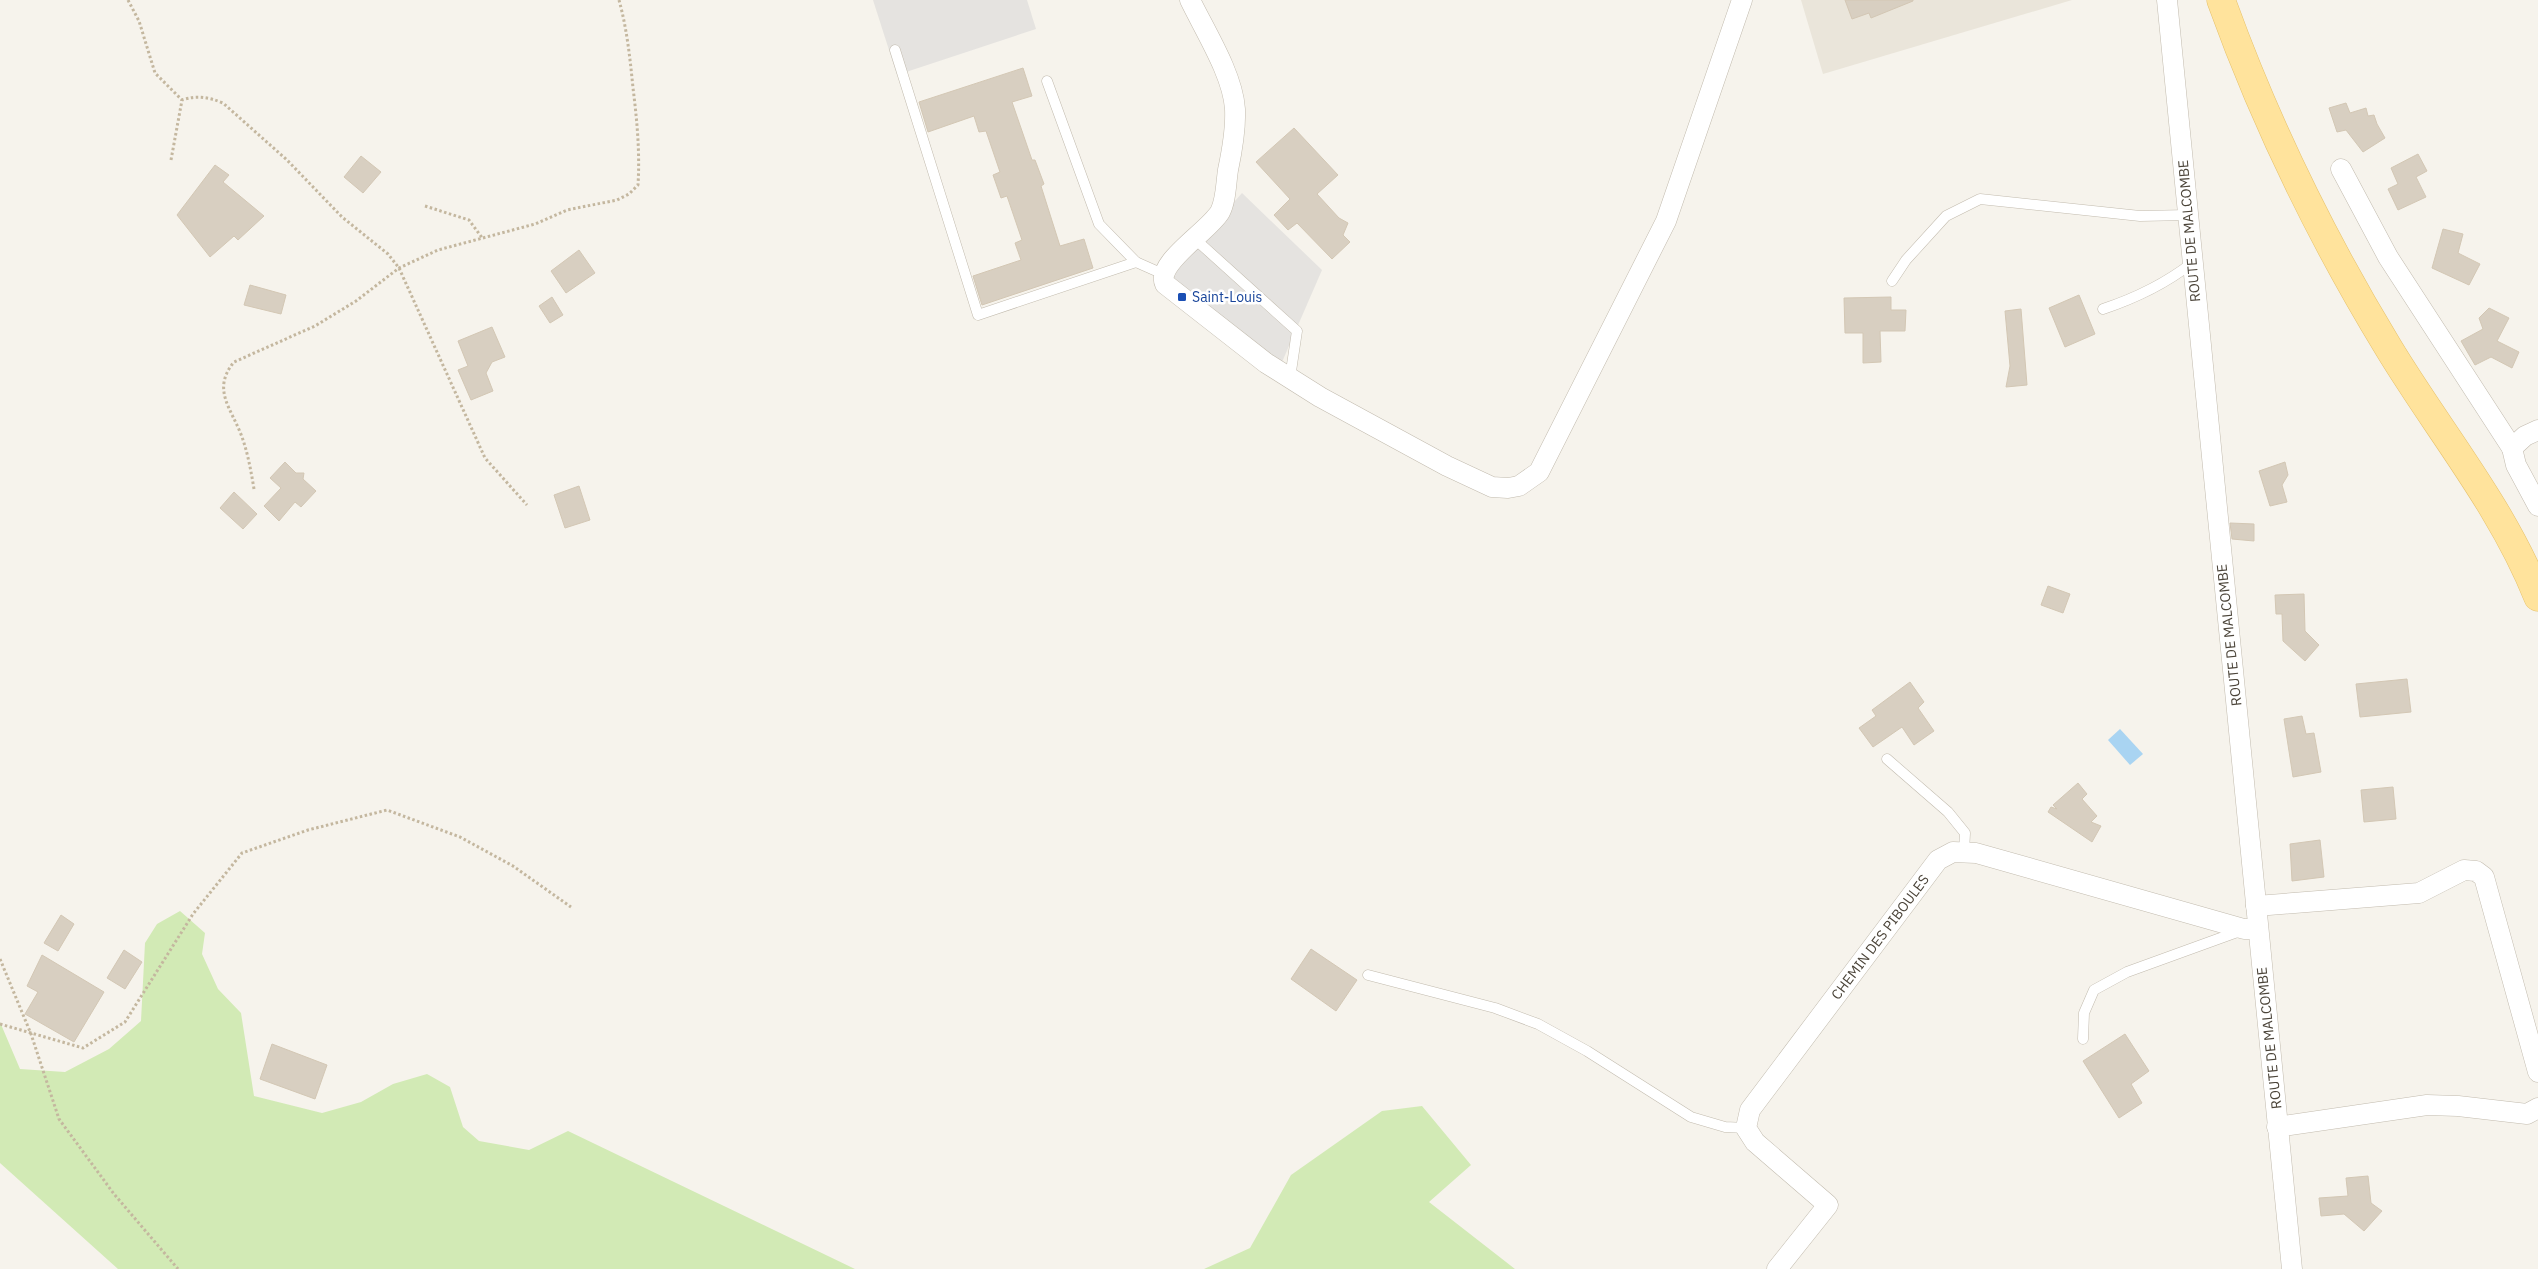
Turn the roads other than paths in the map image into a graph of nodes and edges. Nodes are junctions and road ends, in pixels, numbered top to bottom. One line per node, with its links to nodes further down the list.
1 (1190, 0): 9 (street)
2 (1742, 0): 15 (street)
3 (2167, 0): 8 (street, ROUTE DE MALCOMBE)
4 (2221, 0): 19 (main road)
5 (895, 50): 10 (lane)
6 (1047, 81): 10 (lane)
7 (2341, 169): 17 (street)
8 (2188, 215): 11 (street, ROUTE DE MALCOMBE); 13 (lane)
9 (1195, 239): 12 (street); 15 (lane)
10 (1136, 262): 12 (lane)
11 (2192, 263): 14 (lane); 22 (street, ROUTE DE MALCOMBE)
12 (1163, 274): 15 (street)
13 (1892, 281)
14 (2103, 309)
15 (1290, 378)
16 (2538, 430): 17 (street)
17 (2512, 448): 18 (street)
18 (2538, 506)
19 (2538, 597)
20 (1887, 759): 21 (lane)
21 (1964, 852): 23 (street, CHEMIN DES PIBOULES); 29 (street, CHEMIN DES PIBOULES)
22 (2256, 906): 23 (street, ROUTE DE MALCOMBE); 26 (street)
23 (2251, 929): 25 (lane); 28 (street, ROUTE DE MALCOMBE)
24 (1368, 976): 29 (lane)
25 (2083, 1039)
26 (2538, 1072)
27 (2538, 1108): 28 (street)
28 (2278, 1127): 31 (street, ROUTE DE MALCOMBE)
29 (1746, 1128): 30 (street)
30 (1777, 1269)
31 (2292, 1269)

